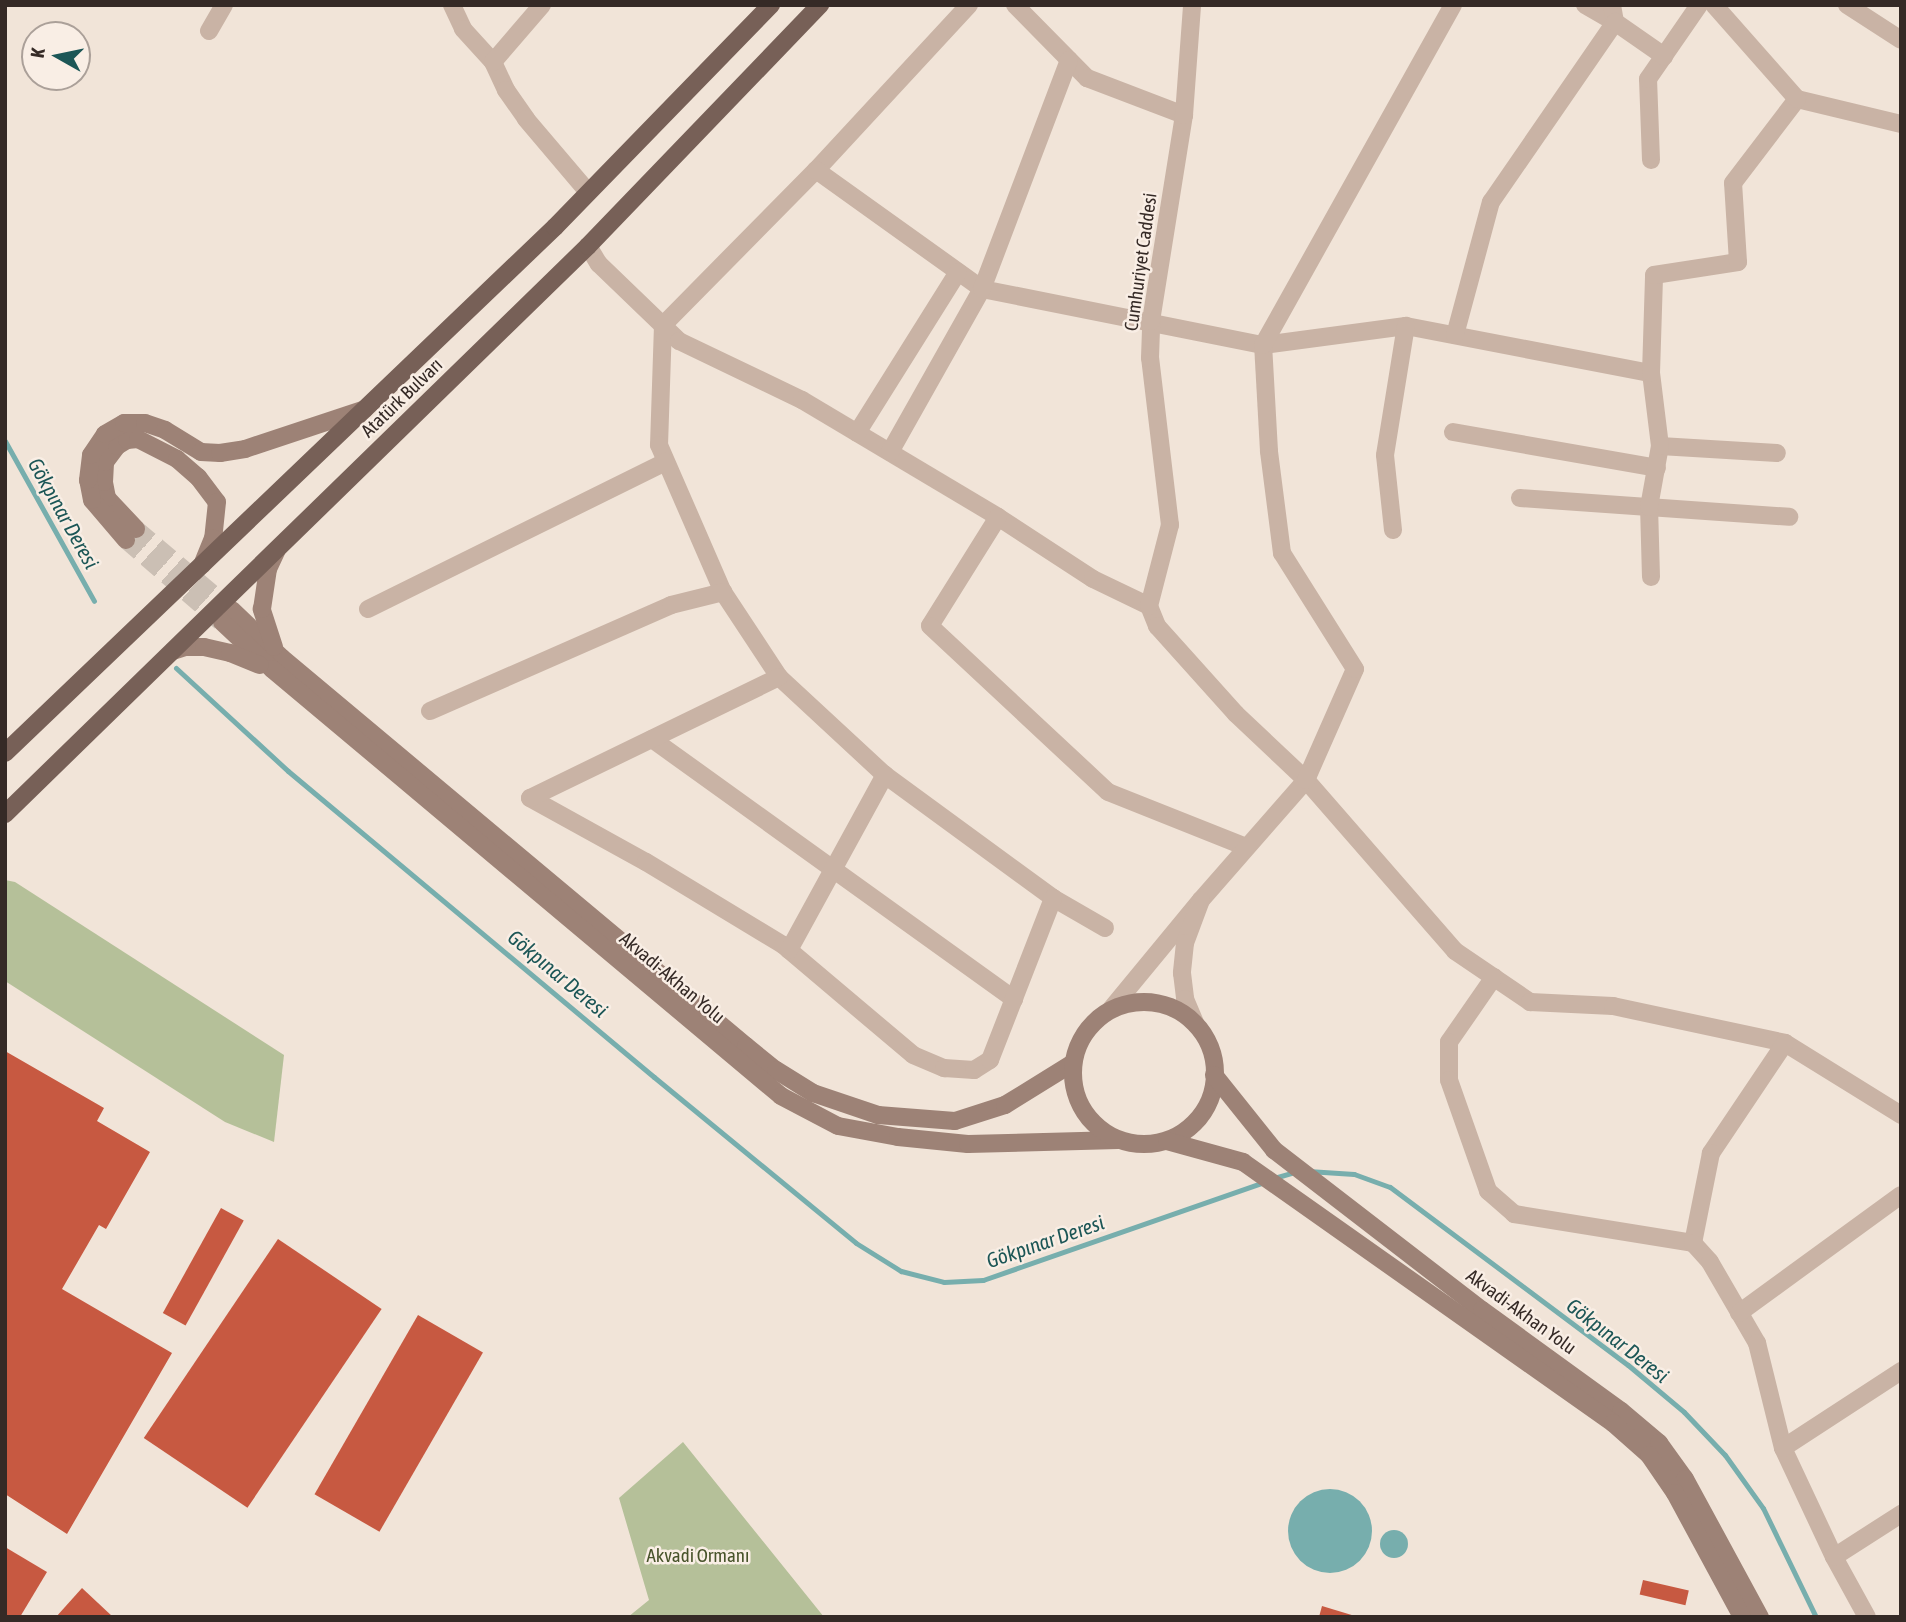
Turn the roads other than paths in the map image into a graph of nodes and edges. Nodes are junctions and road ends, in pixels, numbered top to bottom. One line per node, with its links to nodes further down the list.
1 (224, 5): 15 (street)
2 (452, 5): 19 (street)
3 (542, 5): 19 (street)
4 (771, 5): 25 (main road, Atatürk Bulvarı)
5 (820, 5): 26 (main road, Atatürk Bulvarı)
6 (969, 5): 24 (street)
7 (1015, 5): 18 (street)
8 (1192, 5): 21 (street, Cumhuriyet Caddesi)
9 (1453, 5): 33 (street)
10 (1585, 5): 14 (street)
11 (1699, 5): 17 (street)
12 (1714, 5): 20 (street)
13 (1847, 5): 16 (street)
14 (1614, 14): 17 (street); 32 (street)
15 (209, 31)
16 (1901, 40)
17 (1664, 56): 23 (street)
18 (1069, 60): 21 (street); 28 (street)
19 (493, 62): 25 (street)
20 (1797, 99): 22 (street); 34 (street)
21 (1184, 116): 29 (street, Cumhuriyet Caddesi)
22 (1901, 124)
23 (1651, 160)
24 (816, 170): 27 (street); 30 (street)
25 (587, 191): 35 (main road, Atatürk Bulvarı)
26 (588, 246): 30 (street); 48 (main road, Atatürk Bulvarı)
27 (958, 272): 28 (street); 37 (street)
28 (982, 289): 29 (street); 39 (street)
29 (1151, 321): 33 (street); 52 (street, Cumhuriyet Caddesi)
30 (663, 325): 37 (street); 41 (street)
31 (1406, 326): 32 (street); 33 (street); 47 (street)
32 (1455, 335): 34 (street)
33 (1264, 345): 62 (street)
34 (1651, 373): 38 (street)
35 (365, 409): 49 (main road, Atatürk Bulvarı); 49 (main road)
36 (1453, 432): 42 (street)
37 (857, 433): 39 (street)
38 (1660, 446): 40 (street); 42 (street)
39 (890, 452): 45 (street)
40 (1777, 453)
41 (666, 462): 51 (street); 53 (street)
42 (1657, 468): 44 (street)
43 (1520, 498): 44 (street)
44 (1649, 507): 46 (street); 50 (street)
45 (998, 517): 52 (street); 64 (street)
46 (1789, 517)
47 (1393, 530)
48 (277, 550): 55 (main road, Atatürk Bulvarı); 56 (main road)
49 (202, 565): 60 (main road, Atatürk Bulvarı)
50 (1651, 577)
51 (723, 592): 57 (street); 58 (street)
52 (1149, 606): 62 (street)
53 (368, 609)
54 (227, 616): 56 (main road)
55 (173, 651): 56 (main road); 63 (main road, Atatürk Bulvarı)
56 (277, 664): 75 (main road, Akvadi-Akhan Yolu); 78 (main road, Akvadi-Akhan Yolu)
57 (779, 677): 59 (street); 61 (street)
58 (430, 711)
59 (652, 739): 65 (street); 69 (street)
60 (5, 753)
61 (885, 775): 65 (street); 66 (street)
62 (1306, 780): 64 (street); 70 (street)
63 (5, 814)
64 (1246, 847): 67 (street)
65 (833, 870): 69 (street); 71 (street)
66 (1053, 898): 68 (street); 71 (street)
67 (1201, 900): 72 (street); 73 (street)
68 (1105, 928)
69 (789, 950): 71 (street)
70 (1494, 978): 74 (street); 81 (street)
71 (1014, 999)
72 (1111, 1009): 73 (main road); 75 (main road)
73 (1195, 1023): 76 (main road)
74 (1785, 1043): 77 (street); 81 (street)
75 (1073, 1063): 78 (main road)
76 (1214, 1075): 79 (main road); 88 (main road, Akvadi-Akhan Yolu)
77 (1901, 1115)
78 (1118, 1140): 79 (main road)
79 (1167, 1140): 87 (main road, Akvadi-Akhan Yolu)
80 (1901, 1195): 82 (street)
81 (1692, 1243): 82 (street)
82 (1739, 1313): 84 (street)
83 (1901, 1371): 84 (street)
84 (1783, 1448): 86 (street)
85 (1901, 1514): 86 (street)
86 (1835, 1557): 89 (street)
87 (1742, 1617)
88 (1760, 1617)
89 (1867, 1617)

